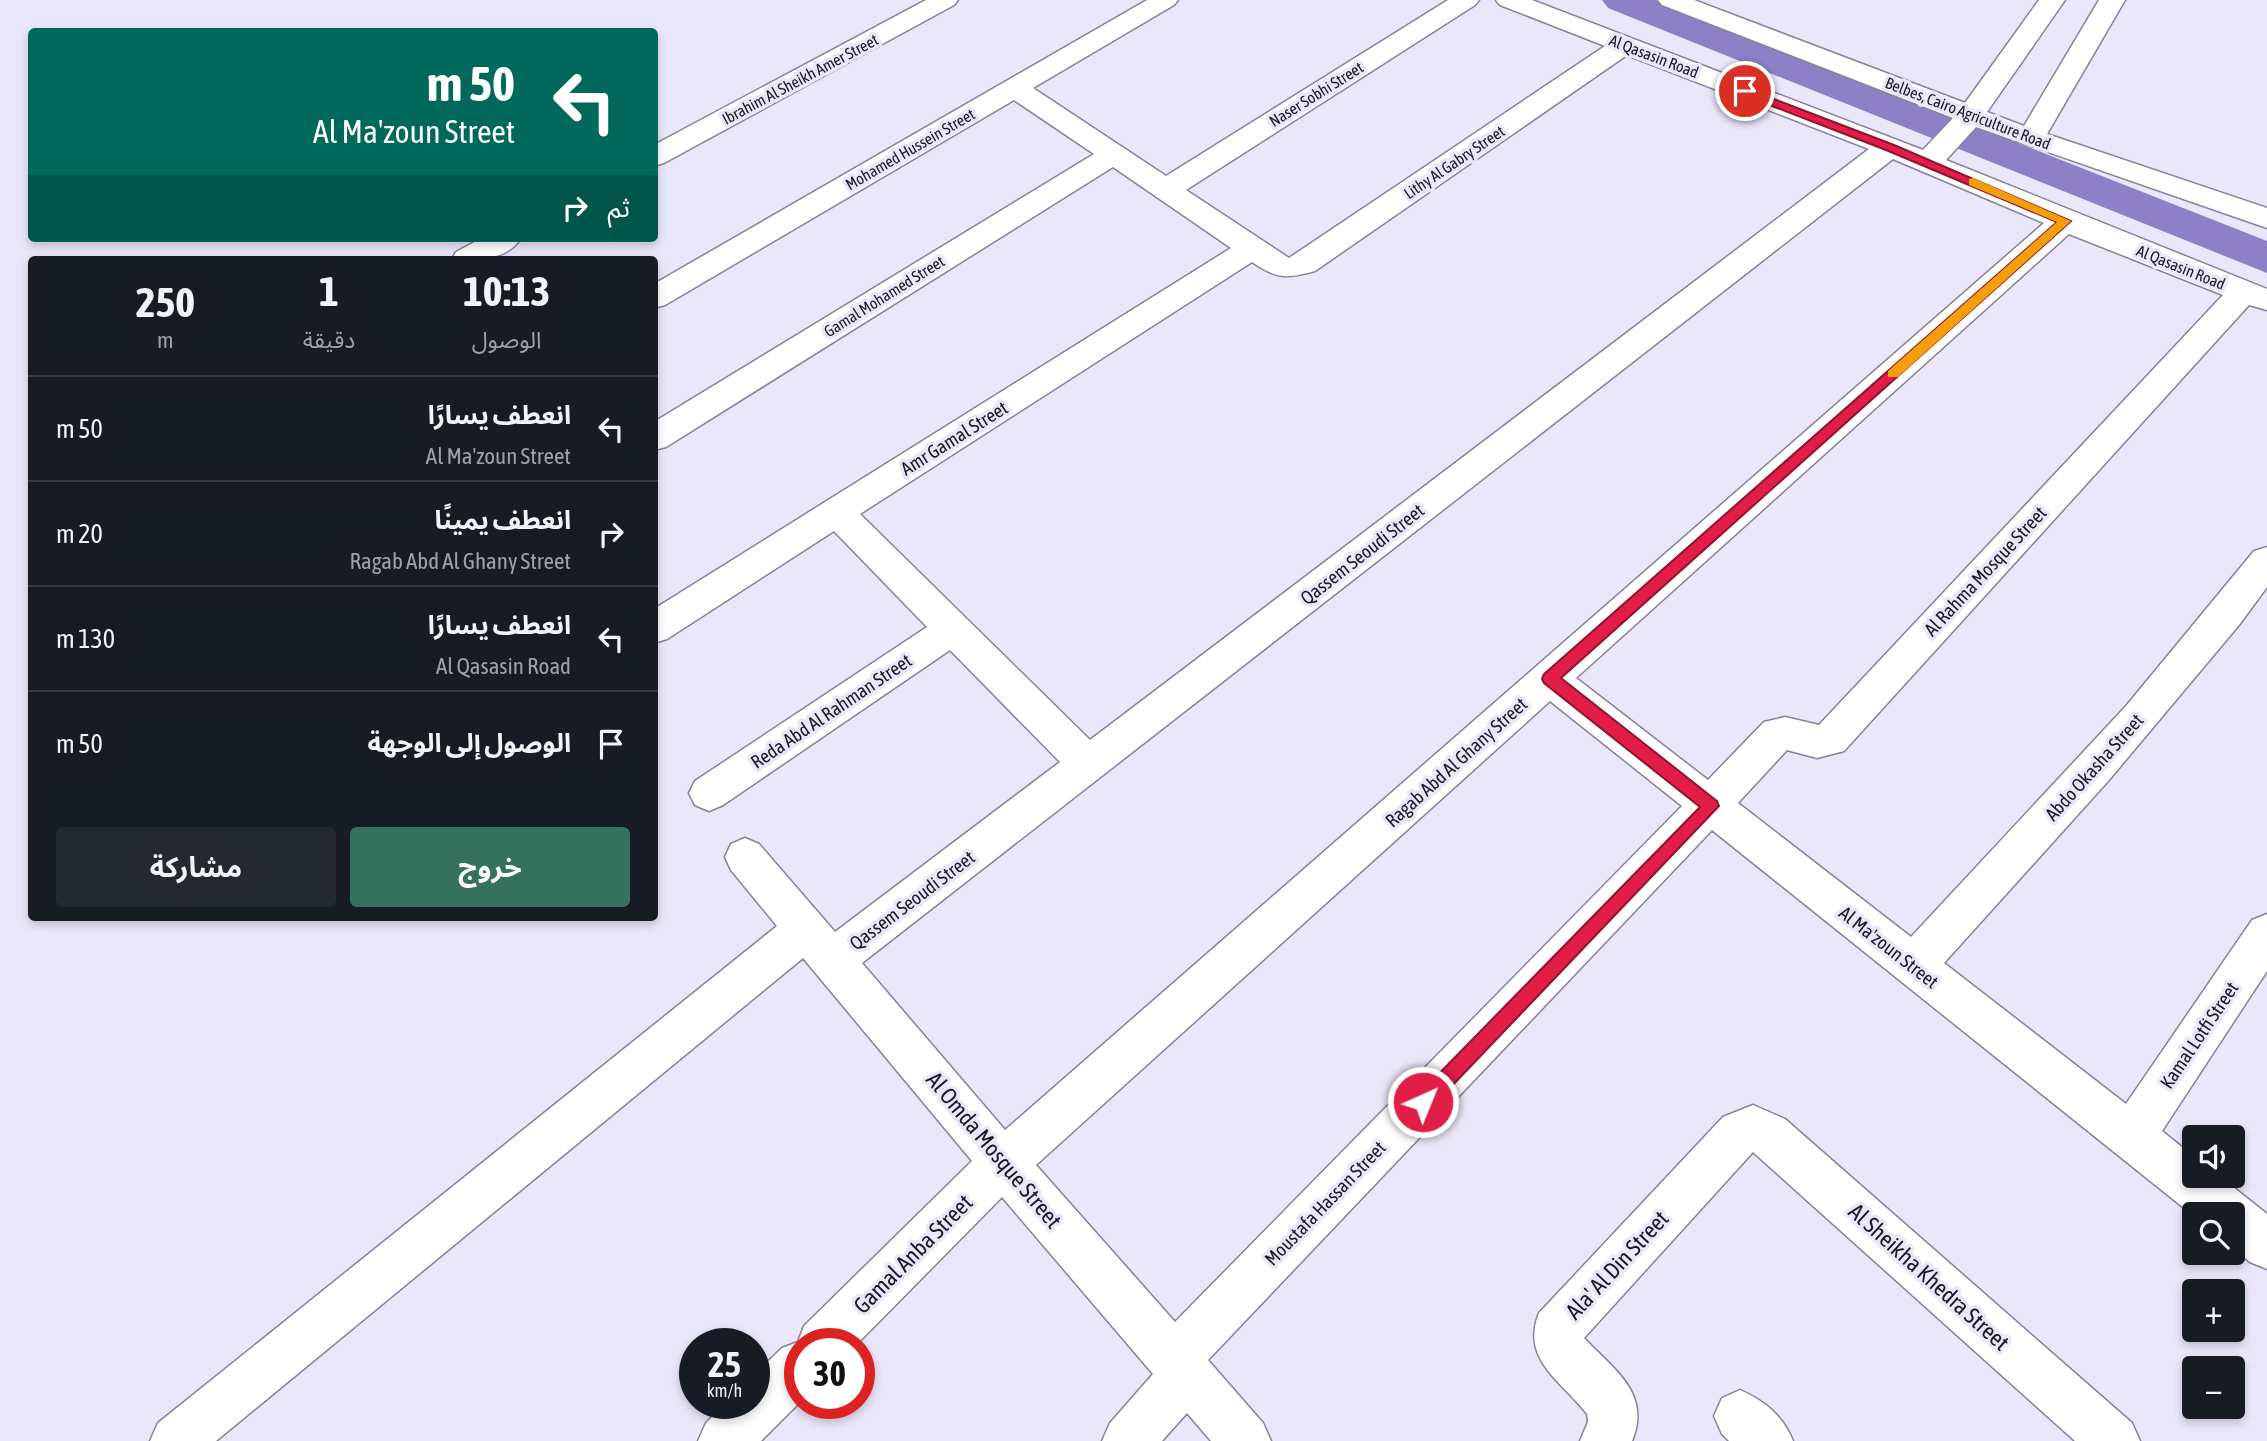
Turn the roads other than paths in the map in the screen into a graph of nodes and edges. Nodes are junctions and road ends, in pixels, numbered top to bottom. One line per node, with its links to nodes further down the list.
1 (945, 0): 14 (street, Ibrahim Al Sheikh Amer Street)
2 (1165, 0): 9 (street, Mohamed Hussein Street)
3 (1466, 0): 16 (street, Naser Sobhi Street)
4 (1509, 0): 8 (street, Al Qasasin Road)
5 (1671, 0): 10 (street, Belbes, Cairo Agriculture Road)
6 (2052, 0): 10 (street)
7 (2112, 0): 11 (street)
8 (1625, 44): 12 (street, Al Qasasin Road); 21 (street, Lithy Al Gabry Street)
9 (1015, 88): 13 (street); 22 (street, Mohamed Hussein Street)
10 (1971, 115): 11 (street, Belbes, Cairo Agriculture Road); 15 (street)
11 (2031, 138): 17 (street, Belbes, Cairo Agriculture Road)
12 (1890, 147): 15 (street, Al Qasasin Road); 30 (street, Qassem Seoudi Street)
13 (1114, 154): 16 (street); 24 (street, Gamal Mohamed Street)
14 (658, 156)
15 (1927, 163): 18 (street, Al Qasasin Road)
16 (1166, 189): 21 (street)
17 (2263, 208)
18 (2065, 221): 23 (street, Al Qasasin Road); 29 (street, Ragab Abd Al Ghany Street)
19 (499, 242): 20 (street)
20 (473, 256)
21 (1266, 257): 25 (street, Amr Gamal Street)
22 (658, 296)
23 (2255, 296): 32 (street, Al Rahma Mosque Street)
24 (658, 436)
25 (836, 512): 27 (street, Amr Gamal Street); 28 (street)
26 (2267, 561): 36 (street, Abdo Okasha Street)
27 (658, 625)
28 (953, 629): 30 (street); 31 (street, Reda Abd Al Rahman Street)
29 (1550, 679): 32 (street, Al Ma'zoun Street); 39 (street, Ragab Abd Al Ghany Street)
30 (1088, 764): 34 (street, Qassem Seoudi Street)
31 (709, 793)
32 (1711, 806): 36 (street, Al Ma'zoun Street); 44 (street, Moustafa Hassan Street)
33 (745, 857): 34 (street, Al Omda Mosque Street)
34 (820, 945): 39 (street, Al Omda Mosque Street); 46 (street, Qassem Seoudi Street)
35 (2260, 960): 38 (street, Kamal Lotfi Street)
36 (1913, 965): 38 (street, Al Ma'zoun Street)
37 (1739, 1133): 50 (street, Ala' Al Din Street); 51 (street, Al Sheikha Khedra Street)
38 (2132, 1136): 40 (street, Al Ma'zoun Street)
39 (1003, 1163): 43 (street, Gamal Anba Street); 44 (street, Al Omda Mosque Street)
40 (2214, 1202)
41 (2245, 1227): 42 (street, Al Ma'zoun Street)
42 (2267, 1244)
43 (838, 1328)
44 (1180, 1366): 48 (street, Moustafa Hassan Street); 49 (street, Al Omda Mosque Street)
45 (784, 1382): 47 (street)
46 (176, 1441)
47 (724, 1441)
48 (1128, 1441)
49 (1245, 1441)
50 (1606, 1441)
51 (2114, 1441)

